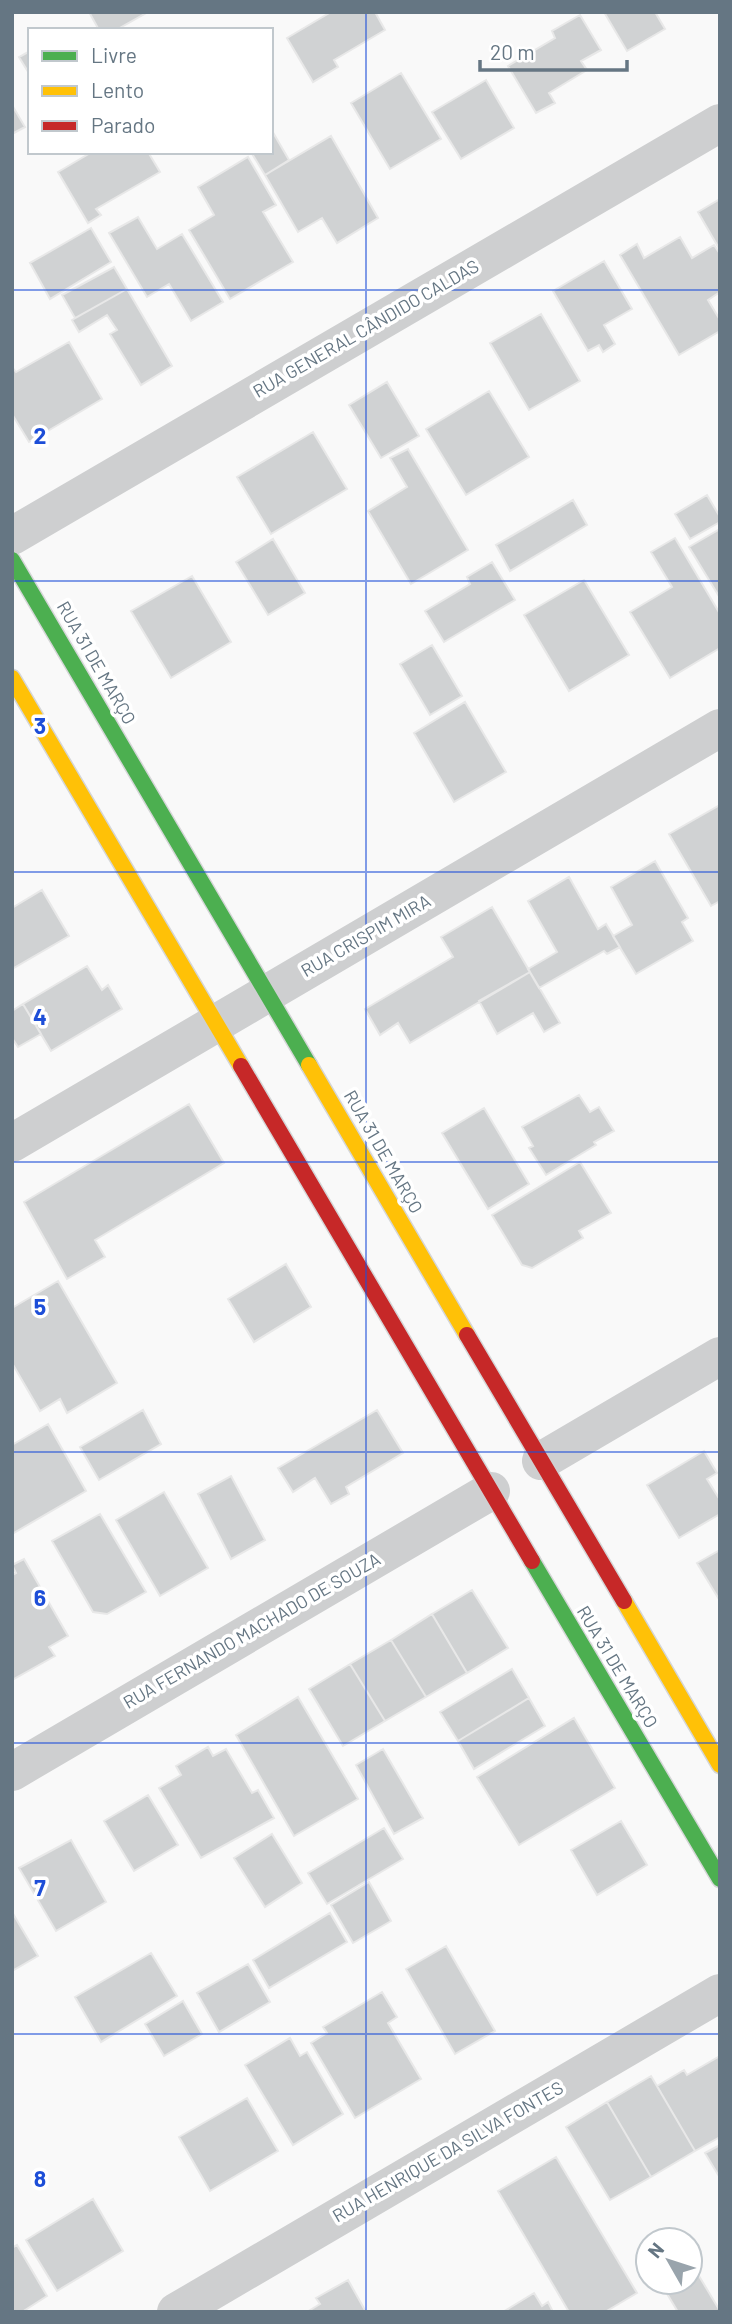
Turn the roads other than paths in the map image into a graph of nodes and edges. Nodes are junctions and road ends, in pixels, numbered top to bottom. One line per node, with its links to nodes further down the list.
1 (720, 123): 2 (street, RUA GENERAL CÂNDIDO CALDAS)
2 (12, 536)
3 (12, 559): 6 (main road, RUA 31 DE MARÇO)
4 (12, 678): 7 (main road, RUA 31 DE MARÇO)
5 (720, 728): 6 (street, RUA CRISPIM MIRA)
6 (267, 994): 7 (street, RUA CRISPIM MIRA); 10 (main road, RUA 31 DE MARÇO)
7 (216, 1024): 8 (street, RUA CRISPIM MIRA); 11 (main road, RUA 31 DE MARÇO)
8 (12, 1143)
9 (720, 1356): 10 (street)
10 (541, 1461): 12 (main road, RUA 31 DE MARÇO)
11 (491, 1491): 13 (street, RUA FERNANDO MACHADO DE SOUZA); 14 (main road, RUA 31 DE MARÇO)
12 (720, 1765)
13 (12, 1772)
14 (720, 1879)
15 (720, 1993): 16 (street, RUA HENRIQUE DA SILVA FONTES)
16 (176, 2312)

